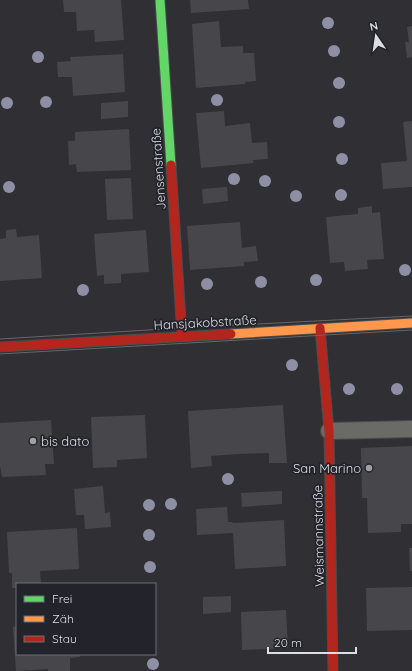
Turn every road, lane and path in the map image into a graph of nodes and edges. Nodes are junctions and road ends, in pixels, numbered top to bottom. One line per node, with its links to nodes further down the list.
1 (160, 0): 4 (street, Jensenstraße)
2 (412, 323): 3 (street, Hansjakobstraße)
3 (320, 328): 4 (street, Hansjakobstraße); 7 (street, Weismannstraße)
4 (182, 336): 5 (street, Hansjakobstraße)
5 (0, 347)
6 (412, 429): 7 (lane)
7 (329, 431): 8 (street, Weismannstraße)
8 (332, 671)

